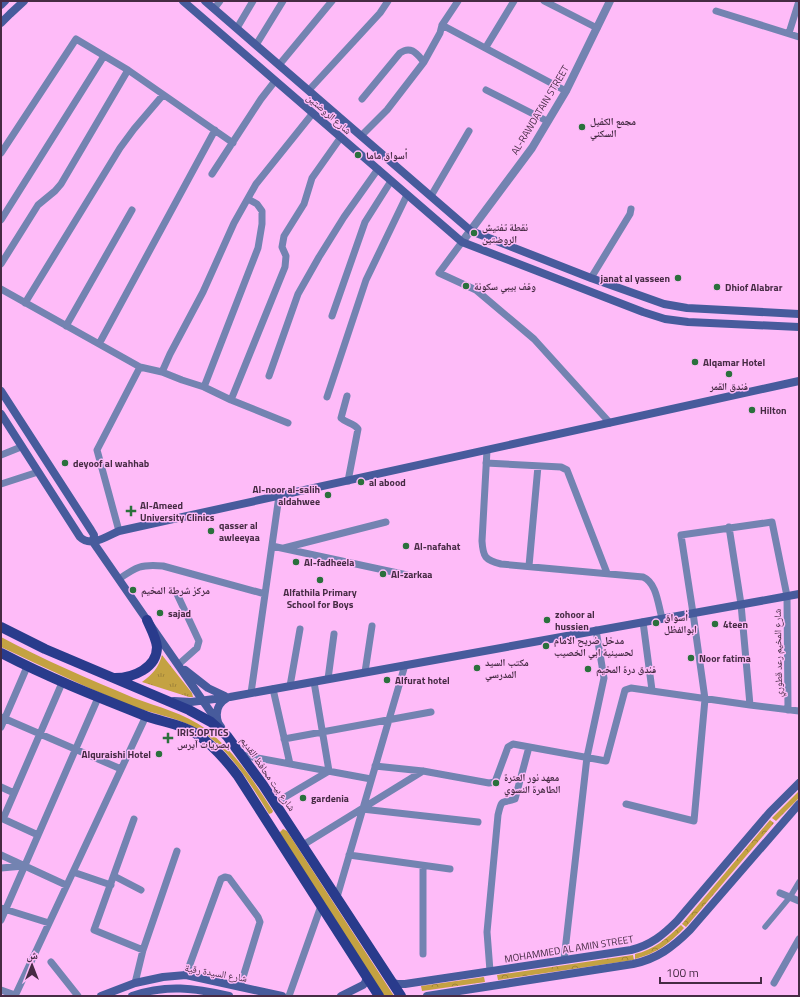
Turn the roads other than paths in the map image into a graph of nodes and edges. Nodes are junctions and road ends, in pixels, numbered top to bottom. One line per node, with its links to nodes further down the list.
1 (5, 1): 15 (main road)
2 (24, 1): 18 (main road)
3 (183, 1): 30 (main road, شارع الروضتين)
4 (205, 1): 16 (main road, شارع الروضتين)
5 (220, 1): 16 (street)
6 (253, 1): 20 (street)
7 (283, 1): 24 (street)
8 (332, 1): 28 (street)
9 (388, 1): 31 (street)
10 (458, 1): 19 (street)
11 (514, 1): 25 (street)
12 (544, 1): 21 (street)
13 (610, 1): 21 (street, AL-RAWDATAIN STREET)
14 (799, 1): 22 (street)
15 (1, 4)
16 (214, 9): 20 (main road, شارع الروضتين)
17 (716, 11): 22 (street)
18 (1, 23)
19 (442, 25): 25 (street); 27 (street)
20 (237, 28): 24 (main road, شارع الروضتين)
21 (597, 28): 33 (street, AL-RAWDATAIN STREET)
22 (789, 33): 23 (street)
23 (799, 37)
24 (256, 45): 28 (main road, شارع الروضتين)
25 (486, 47): 33 (street)
26 (104, 56): 29 (street); 43 (street); 52 (street)
27 (424, 62): 35 (street); 40 (street)
28 (279, 65): 31 (main road, شارع الروضتين)
29 (128, 70): 34 (street); 55 (street)
30 (275, 81): 36 (main road, شارع الروضتين); 42 (street)
31 (309, 90): 40 (main road, شارع الروضتين)
32 (486, 90): 37 (street)
33 (566, 91): 37 (street, AL-RAWDATAIN STREET)
34 (163, 95): 38 (street); 58 (street)
35 (362, 100)
36 (313, 113): 41 (main road, شارع الروضتين); 49 (street)
37 (547, 121): 53 (street, AL-RAWDATAIN STREET)
38 (215, 130): 42 (street); 63 (street)
39 (469, 131): 48 (street)
40 (362, 136): 48 (main road, شارع الروضتين)
41 (341, 137): 44 (main road, شارع الروضتين); 72 (street)
42 (232, 143): 45 (street)
43 (1, 153)
44 (378, 169): 46 (main road, شارع الروضتين); 66 (street)
45 (212, 174)
46 (391, 181): 47 (main road, شارع الروضتين); 60 (street)
47 (407, 195): 54 (main road, شارع الروضتين); 71 (street)
48 (431, 196): 53 (main road, شارع الروضتين)
49 (248, 199): 65 (street); 68 (street)
50 (631, 209): 56 (street)
51 (132, 210): 61 (street)
52 (1, 220)
53 (471, 231): 54 (street, AL-RAWDATAIN STREET); 56 (main road, شارع الروضتين)
54 (462, 242): 62 (main road, شارع الروضتين); 75 (street)
55 (1, 264)
56 (591, 278): 59 (main road, شارع الروضتين)
57 (1, 289): 58 (street)
58 (25, 303): 61 (street)
59 (799, 314)
60 (332, 316)
61 (66, 326): 63 (street)
62 (799, 327)
63 (99, 344): 64 (street)
64 (140, 367): 65 (street); 87 (street)
65 (162, 372): 68 (street)
66 (269, 376)
67 (799, 381): 75 (main road)
68 (204, 387): 72 (street)
69 (1, 391): 88 (main road)
70 (347, 396): 82 (street)
71 (327, 397)
72 (232, 400): 74 (street)
73 (1, 414): 76 (main road)
74 (288, 422)
75 (610, 423): 77 (main road)
76 (22, 447): 78 (street); 81 (main road)
77 (487, 450): 79 (street); 82 (main road)
78 (1, 455)
79 (486, 463): 80 (street); 91 (street)
80 (538, 466): 91 (street); 92 (street)
81 (38, 472): 83 (street); 88 (main road)
82 (348, 480): 84 (main road)
83 (1, 484)
84 (279, 496): 87 (main road); 89 (street)
85 (386, 522): 90 (street)
86 (729, 527): 98 (street, شارع المخيم رعد قطوري); 99 (street); 100 (street)
87 (119, 531): 88 (main road)
88 (93, 542): 94 (main road)
89 (272, 546): 90 (street); 96 (street)
90 (282, 548): 93 (street)
91 (530, 566): 92 (street)
92 (607, 573): 101 (street)
93 (407, 575)
94 (119, 579): 96 (street); 102 (main road)
95 (176, 594): 111 (street)
96 (265, 594): 122 (street)
97 (799, 594): 98 (main road)
98 (787, 596): 99 (main road); 129 (street, شارع المخيم رعد قطوري)
99 (741, 604): 100 (main road); 128 (street)
100 (693, 613): 101 (main road); 126 (street)
101 (662, 618): 103 (main road)
102 (147, 620): 110 (main road); 115 (main road)
103 (643, 622): 107 (main road); 121 (street)
104 (372, 626): 114 (street)
105 (1, 627): 115 (main road, شارع بيت محافظ القديم)
106 (300, 629): 119 (street)
107 (596, 630): 112 (main road); 144 (street)
108 (334, 634): 116 (street)
109 (1, 653): 113 (main road)
110 (172, 657): 111 (main road); 127 (main road)
111 (179, 664): 123 (main road)
112 (405, 665): 114 (main road); 134 (street)
113 (27, 667): 118 (main road); 133 (street)
114 (366, 672): 116 (main road)
115 (109, 677): 125 (main road, شارع بيت محافظ القديم)
116 (328, 679): 117 (main road)
117 (314, 682): 119 (main road); 137 (street)
118 (62, 683): 124 (main road); 138 (street)
119 (290, 686): 120 (main road)
120 (273, 689): 122 (main road); 140 (street)
121 (652, 690): 126 (street); 144 (street)
122 (251, 693): 123 (main road)
123 (230, 697): 127 (main road); 135 (main road)
124 (98, 698): 132 (main road); 142 (street)
125 (161, 698): 127 (main road); 139 (main road, شارع بيت محافظ القديم)
126 (704, 699): 128 (street); 154 (street)
127 (203, 701): 135 (main road)
128 (750, 706): 129 (street)
129 (788, 710): 130 (street)
130 (799, 711)
131 (431, 712): 134 (street)
132 (146, 716): 147 (street); 158 (main road)
133 (3, 718): 136 (street); 138 (street)
134 (388, 720): 137 (street); 146 (street)
135 (218, 723): 139 (main road)
136 (1, 727)
137 (322, 732): 140 (street); 148 (street)
138 (40, 734): 142 (street); 153 (street)
139 (227, 736): 143 (main road, شارع بيت محافظ القديم)
140 (284, 739): 145 (street)
141 (529, 747): 144 (street); 149 (street); 193 (street)
142 (75, 749): 147 (street); 163 (street)
143 (242, 755): 145 (street); 156 (main road, شارع بيت محافظ القديم)
144 (588, 757): 191 (street)
145 (290, 764): 148 (street)
146 (375, 766): 149 (street); 150 (street)
147 (121, 768): 173 (street)
148 (329, 771): 150 (street); 156 (street)
149 (423, 771): 157 (street)
150 (371, 779): 157 (street)
151 (799, 783): 191 (main road, MOHAMMED AL AMIN STREET)
152 (1, 786): 153 (street)
153 (14, 793): 159 (street)
154 (626, 804)
155 (799, 804): 199 (main road)
156 (277, 805): 158 (main road); 162 (main road, شارع بيت محافظ القديم)
157 (362, 809): 161 (street); 165 (street); 168 (street)
158 (264, 817): 164 (main road)
159 (2, 818): 163 (street)
160 (134, 819): 174 (street)
161 (478, 822)
162 (290, 826): 164 (main road); 165 (main road, شارع بيت محافظ القديم)
163 (38, 835): 169 (street)
164 (276, 836): 183 (main road)
165 (303, 845): 180 (main road, شارع بيت محافظ القديم)
166 (177, 851): 189 (street)
167 (1, 855): 169 (street)
168 (349, 855): 170 (street); 180 (street)
169 (24, 866): 171 (street); 176 (street); 184 (street)
170 (423, 866): 172 (street); 190 (street)
171 (1, 868)
172 (450, 869)
173 (72, 872): 176 (street); 177 (street)
174 (114, 876): 177 (street); 178 (street)
175 (799, 882): 181 (street)
176 (66, 885): 186 (street)
177 (110, 885): 189 (street)
178 (141, 890)
179 (780, 893): 181 (street)
180 (337, 897): 197 (main road, شارع بيت محافظ القديم)
181 (790, 897): 182 (street); 187 (street)
182 (799, 901)
183 (321, 906): 195 (main road); 208 (street)
184 (3, 909): 185 (street); 186 (street)
185 (1, 920)
186 (49, 923): 202 (street)
187 (765, 926)
188 (799, 939): 198 (street)
189 (143, 950): 196 (street)
190 (423, 954)
191 (564, 960): 193 (main road, MOHAMMED AL AMIN STREET)
192 (51, 962): 203 (street)
193 (490, 971): 197 (main road, MOHAMMED AL AMIN STREET); 199 (main road)
194 (186, 975): 196 (main road, شارع السيدة رقية); 200 (main road, شارع السيدة رقية); 200 (street)
195 (367, 977): 209 (main road); 210 (main road)
196 (135, 983): 204 (main road, شارع السيدة رقية)
197 (393, 983): 211 (main road, شارع بيت محافظ القديم)
198 (774, 983)
199 (492, 986): 212 (main road)
200 (240, 987): 207 (main road, شارع السيدة رقية)
201 (1, 990): 202 (street)
202 (15, 996)
203 (78, 996)
204 (101, 996)
205 (132, 996): 206 (main road, شارع السيدة رقية)
206 (229, 996)
207 (282, 996)
208 (289, 996)
209 (341, 996)
210 (379, 996)
211 (401, 996)
212 (428, 996)

